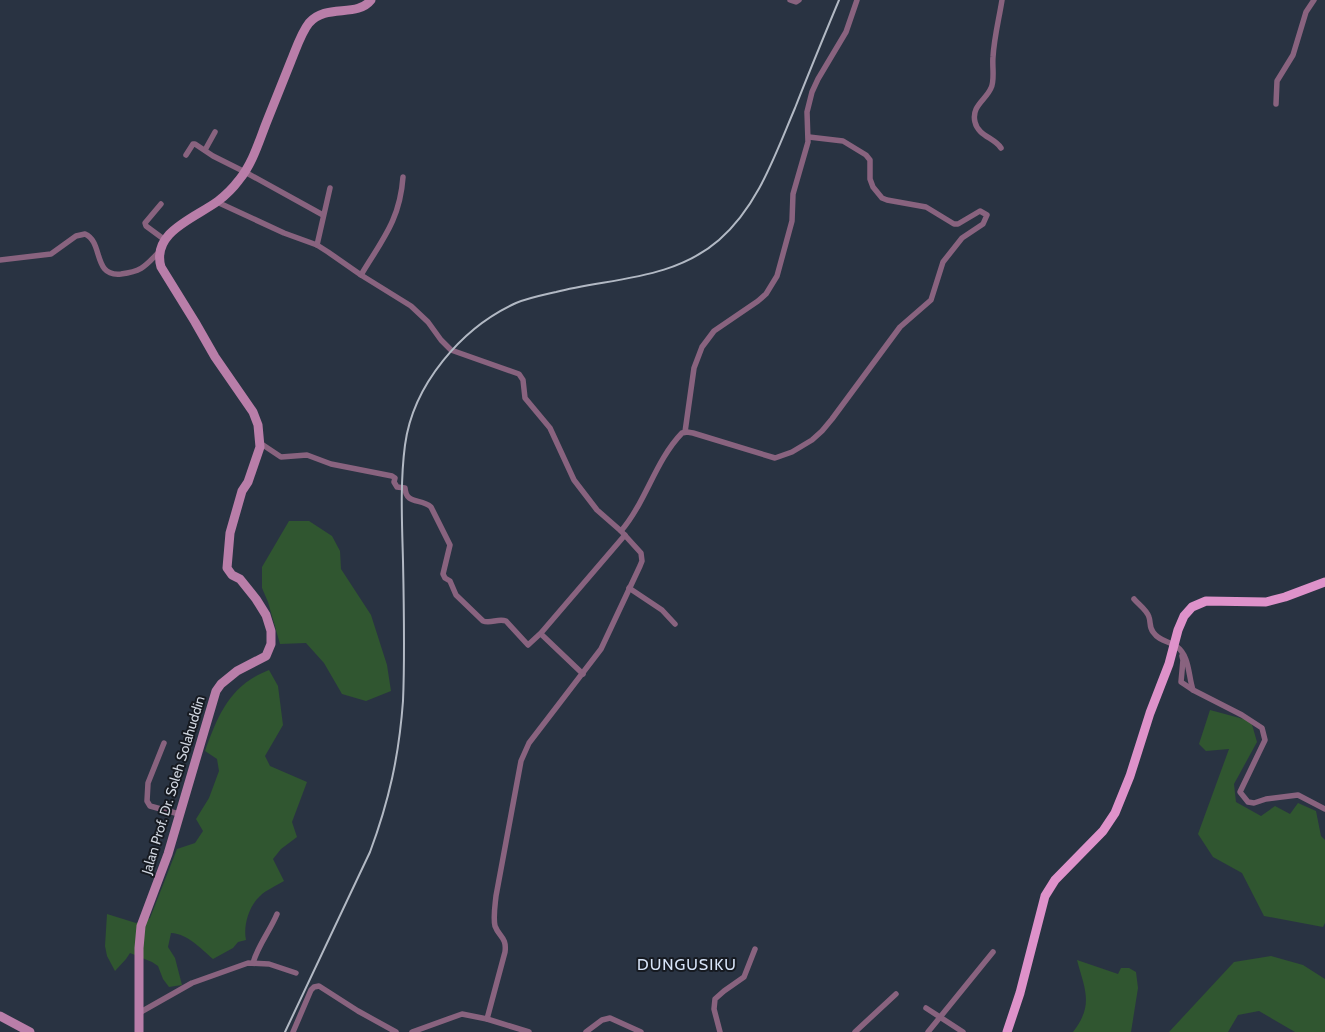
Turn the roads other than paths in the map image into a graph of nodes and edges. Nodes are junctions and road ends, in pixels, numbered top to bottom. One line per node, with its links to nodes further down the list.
1 (371, 0): 13 (street)
2 (790, 0): 3 (street)
3 (799, 0)
4 (858, 0): 9 (street)
5 (1002, 0): 10 (street)
6 (1314, 0): 7 (street)
7 (1276, 104)
8 (216, 132): 11 (street)
9 (809, 137): 24 (street); 24 (street)
10 (1001, 148)
11 (205, 150): 12 (street); 13 (street)
12 (186, 155)
13 (245, 172): 16 (street); 18 (street)
14 (403, 177): 23 (street)
15 (330, 188): 18 (street)
16 (217, 202): 19 (street); 20 (street)
17 (161, 204): 19 (street)
18 (323, 215): 20 (street)
19 (165, 240): 21 (street)
20 (317, 245): 23 (street)
21 (160, 251): 22 (street); 25 (street, Jalan Prof. Dr. Soleh Solahuddin)
22 (0, 260)
23 (361, 275): 26 (street)
24 (685, 432): 26 (street)
25 (260, 443): 31 (street); 36 (street, Jalan Prof. Dr. Soleh Solahuddin)
26 (623, 533): 28 (street); 31 (street)
27 (1325, 582): 32 (main road)
28 (629, 588): 30 (street); 33 (street)
29 (1134, 599): 32 (street)
30 (675, 624)
31 (540, 634): 33 (street)
32 (1178, 648): 35 (street); 61 (main road)
33 (582, 674): 47 (street)
34 (164, 743): 36 (street)
35 (1325, 808)
36 (179, 814): 44 (street, Jalan Prof. Dr. Soleh Solahuddin)
37 (277, 914): 40 (street)
38 (755, 949): 57 (street)
39 (993, 952): 46 (street)
40 (253, 963): 41 (street); 44 (street)
41 (296, 973)
42 (896, 994): 58 (street)
43 (926, 1008): 46 (street)
44 (139, 1013): 50 (street, Jalan Prof. Dr. Soleh Solahuddin)
45 (0, 1016): 49 (street)
46 (940, 1017): 59 (street); 60 (street)
47 (487, 1019): 53 (street); 54 (street)
48 (628, 1029): 55 (street); 56 (street)
49 (30, 1032)
50 (139, 1032)
51 (293, 1032): 52 (street)
52 (396, 1032)
53 (412, 1032)
54 (529, 1032)
55 (586, 1032)
56 (641, 1032)
57 (720, 1032)
58 (855, 1032)
59 (928, 1032)
60 (963, 1032)
61 (1007, 1032)

